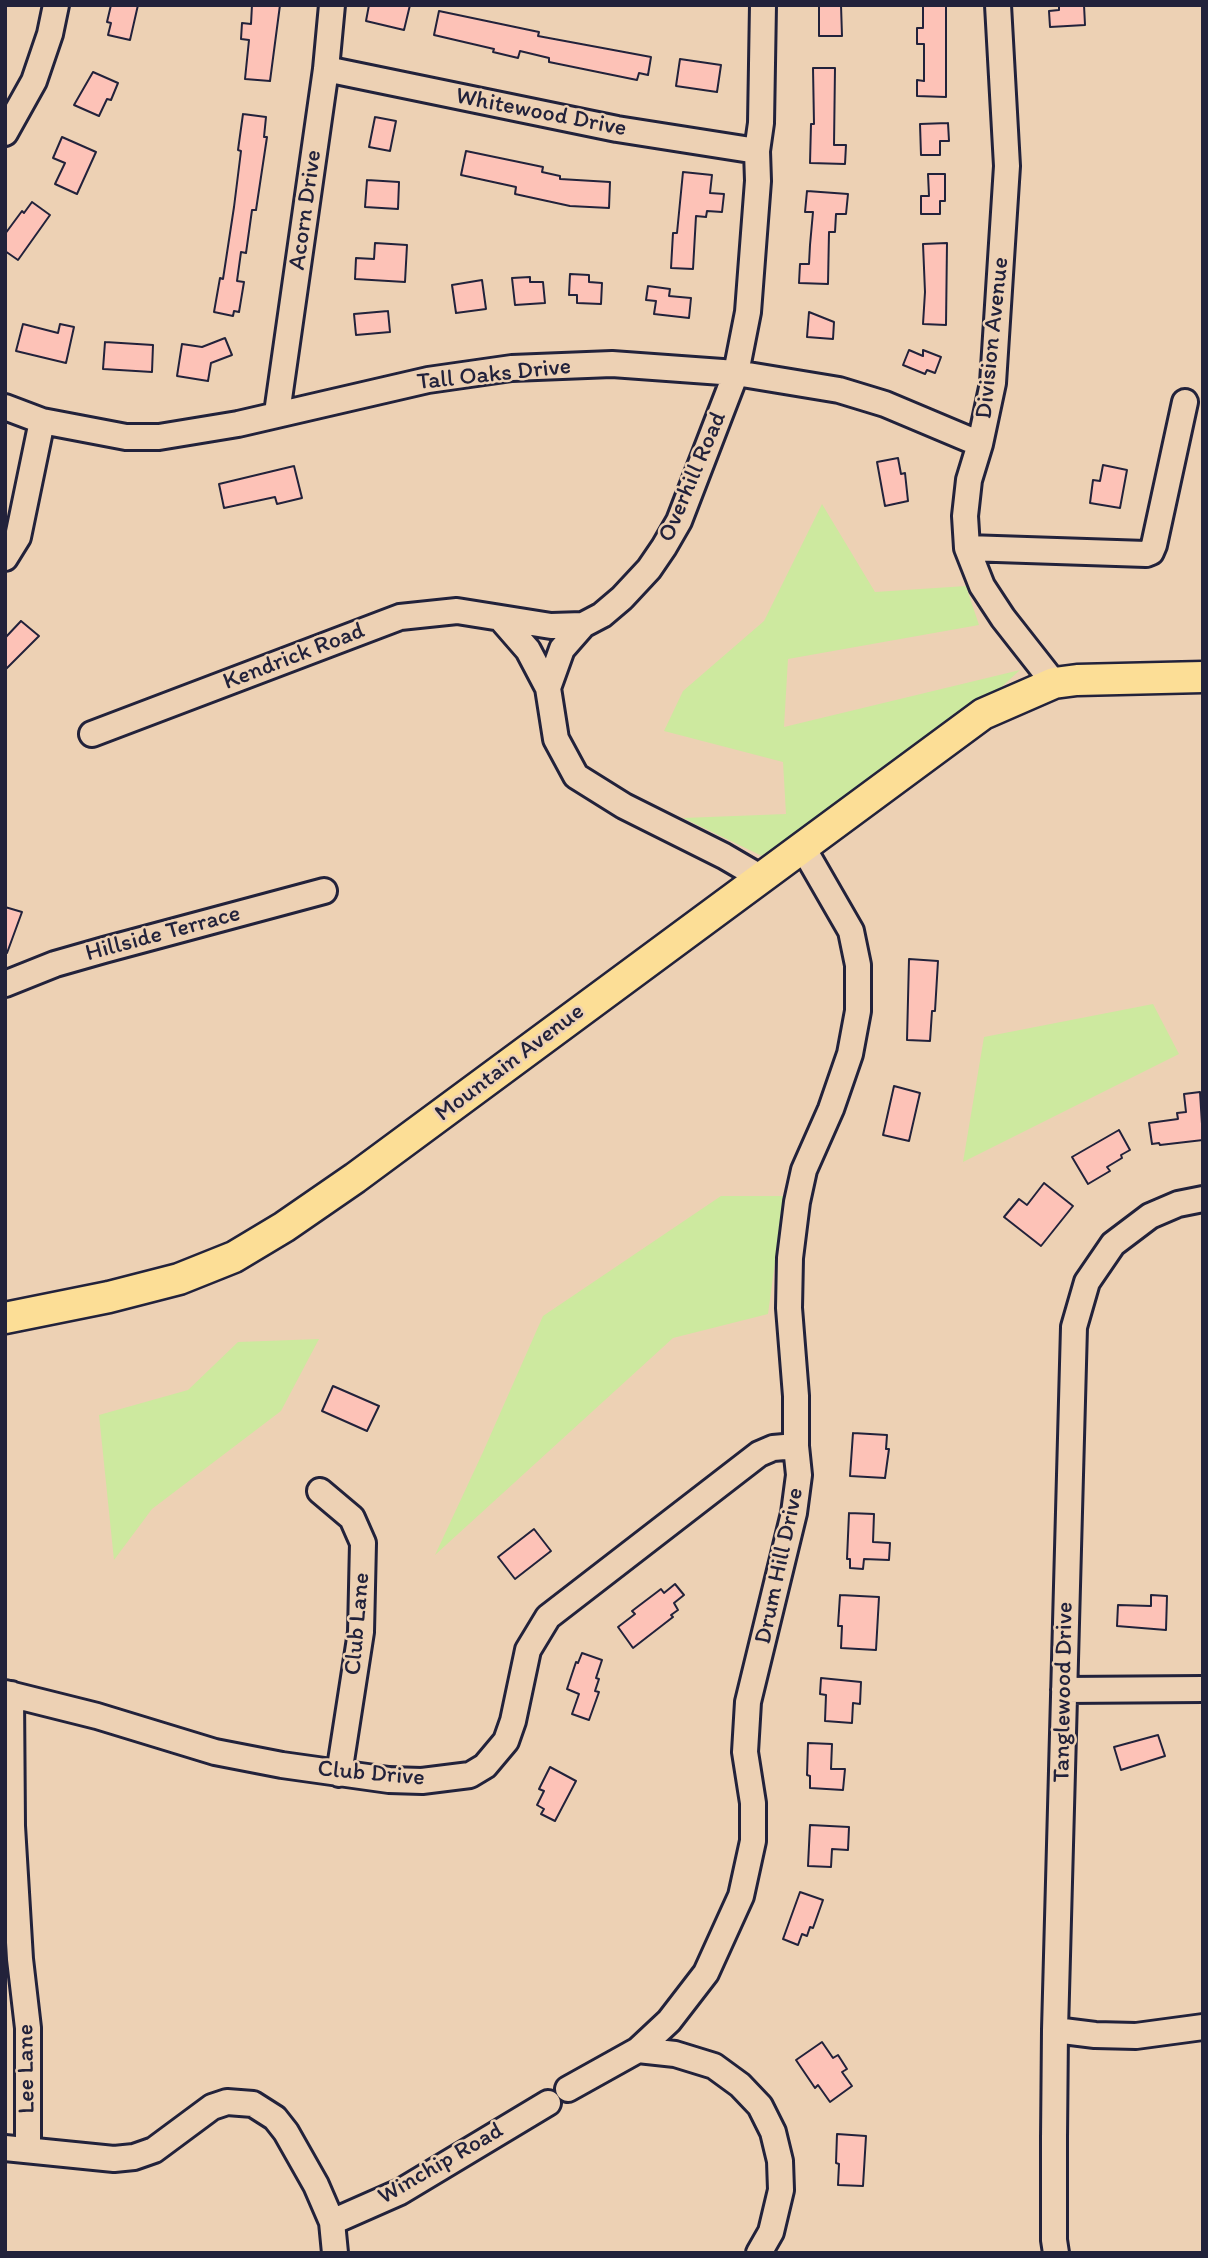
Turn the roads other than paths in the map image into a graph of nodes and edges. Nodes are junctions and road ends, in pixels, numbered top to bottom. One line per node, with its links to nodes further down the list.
1 (56, 5): 6 (street)
2 (332, 5): 5 (street, Acorn Drive)
3 (763, 5): 7 (street, Overhill Road)
4 (998, 5): 13 (street, Division Avenue)
5 (326, 69): 7 (street, Whitewood Drive); 11 (street, Acorn Drive)
6 (5, 133)
7 (757, 151): 8 (street, Overhill Road)
8 (736, 373): 11 (street, Tall Oaks Drive); 13 (street, Tall Oaks Drive); 17 (street, Overhill Road)
9 (1185, 402): 14 (street)
10 (5, 407): 12 (street, Tall Oaks Drive)
11 (277, 413): 12 (street, Tall Oaks Drive)
12 (42, 421): 15 (street)
13 (980, 444): 14 (street, Division Avenue)
14 (967, 548): 19 (street, Division Avenue)
15 (5, 558)
16 (502, 620): 17 (street, Kendrick Road); 20 (street); 21 (street, Kendrick Road)
17 (583, 625): 20 (street, Overhill Road)
18 (1203, 677): 19 (main road, Mountain Avenue)
19 (1054, 684): 22 (main road, Mountain Avenue)
20 (548, 688): 23 (street, Overhill Road)
21 (92, 734)
22 (802, 846): 23 (main road, Mountain Avenue); 28 (street, Drum Hill Drive)
23 (760, 877): 27 (main road, Mountain Avenue)
24 (324, 891): 25 (street, Hillside Terrace)
25 (5, 984)
26 (1203, 1199): 31 (street, Tanglewood Drive)
27 (5, 1318)
28 (796, 1446): 33 (street, Club Drive); 36 (street, Drum Hill Drive)
29 (320, 1491): 33 (street, Club Lane)
30 (1203, 1689): 31 (street)
31 (1064, 1690): 35 (street, Tanglewood Drive)
32 (8, 1693): 33 (street, Club Drive); 37 (street, Lee Lane)
33 (339, 1774)
34 (1203, 2027): 35 (street)
35 (1055, 2030): 41 (street, Tanglewood Drive)
36 (638, 2050): 38 (street, Winchip Road); 40 (street)
37 (17, 2149): 38 (street)
38 (332, 2222): 39 (street)
39 (335, 2253)
40 (759, 2253)
41 (1056, 2253)

